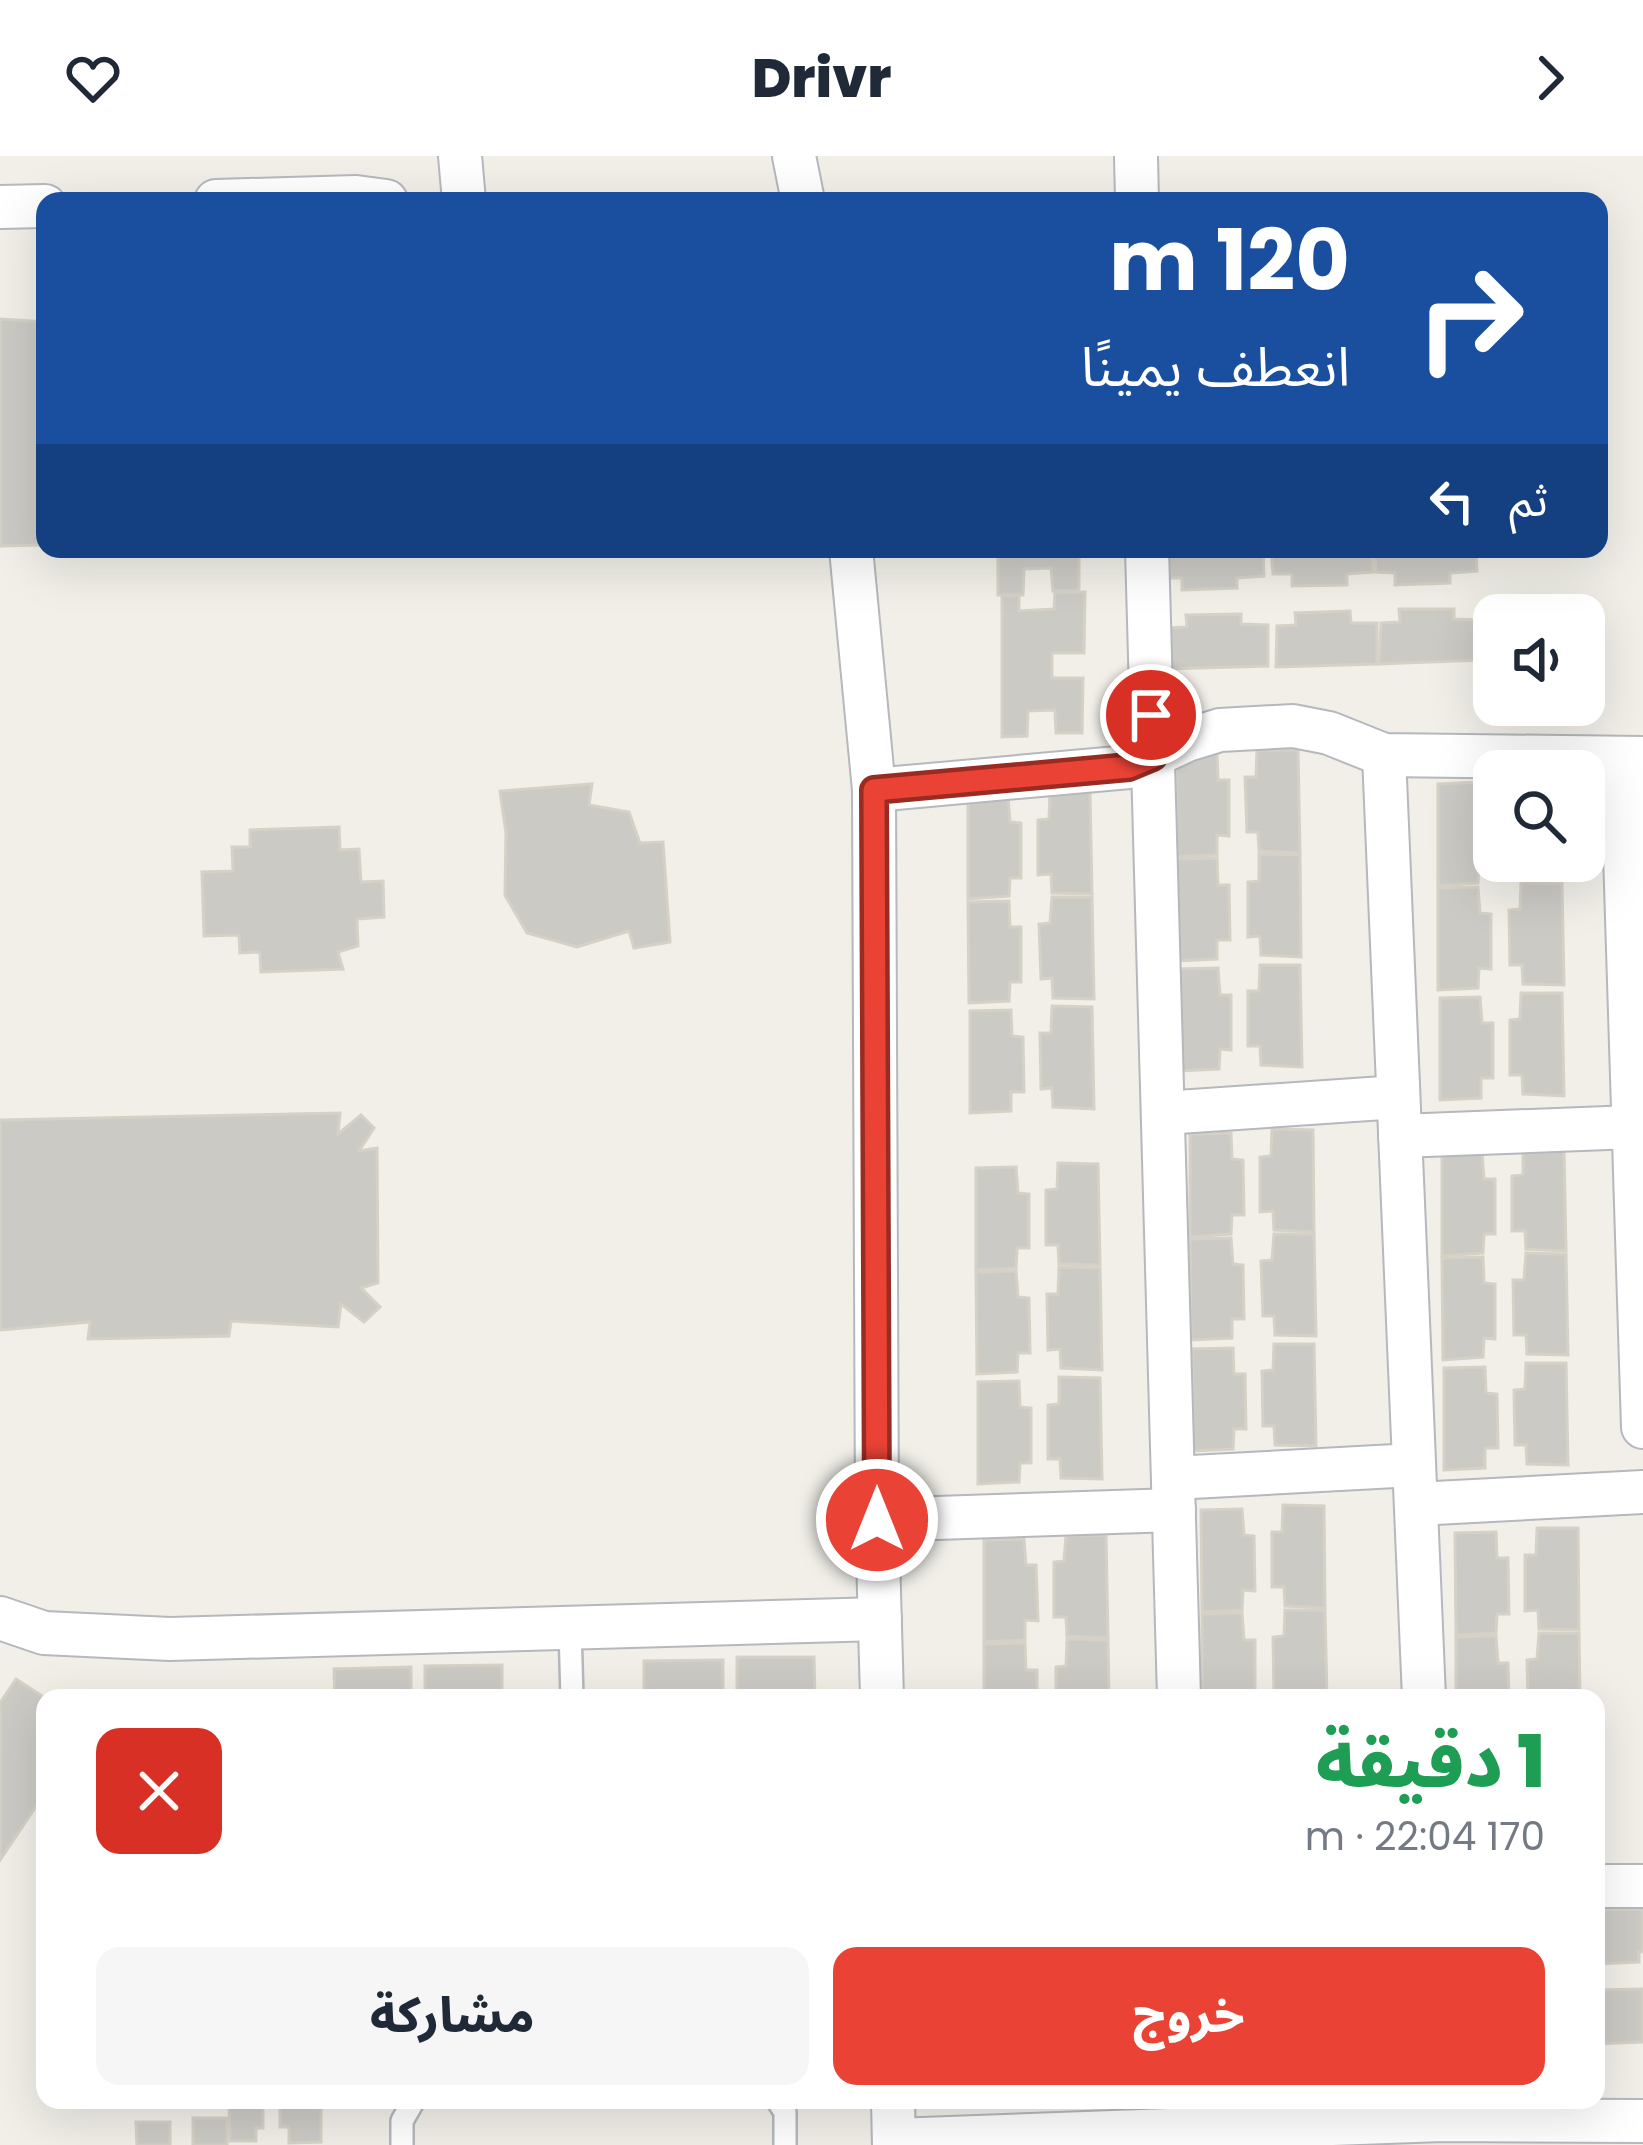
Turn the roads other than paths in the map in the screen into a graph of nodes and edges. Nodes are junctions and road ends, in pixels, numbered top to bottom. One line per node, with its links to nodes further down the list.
1 (460, 156): 4 (street)
2 (794, 156): 5 (street)
3 (1136, 156): 6 (street)
4 (463, 192)
5 (801, 192)
6 (1137, 192)
7 (36, 206): 8 (street)
8 (0, 207)
9 (848, 558): 14 (street)
10 (1147, 558): 12 (street)
11 (1384, 755): 12 (street); 13 (street); 16 (street)
12 (1153, 757): 14 (street); 15 (street)
13 (1632, 758): 17 (street)
14 (874, 790): 22 (street)
15 (1163, 1113): 16 (street); 21 (street)
16 (1399, 1117): 17 (street); 19 (street)
17 (1633, 1127): 18 (street)
18 (1643, 1427)
19 (1415, 1484): 20 (street); 21 (street); 29 (street)
20 (1643, 1492)
21 (1174, 1494): 22 (street); 28 (street)
22 (877, 1520): 24 (street)
23 (0, 1618): 25 (street)
24 (880, 1619): 25 (street); 27 (street)
25 (570, 1628): 26 (lane)
26 (572, 1689)
27 (882, 1689)
28 (1179, 1689)
29 (1424, 1689)
30 (1605, 1886): 31 (street)
31 (1643, 1886)
32 (409, 2109): 38 (lane)
33 (783, 2109): 39 (lane)
34 (1441, 2110): 35 (street); 37 (street)
35 (1643, 2120)
36 (894, 2128): 37 (street)
37 (1223, 2136)
38 (402, 2145)
39 (785, 2145)

